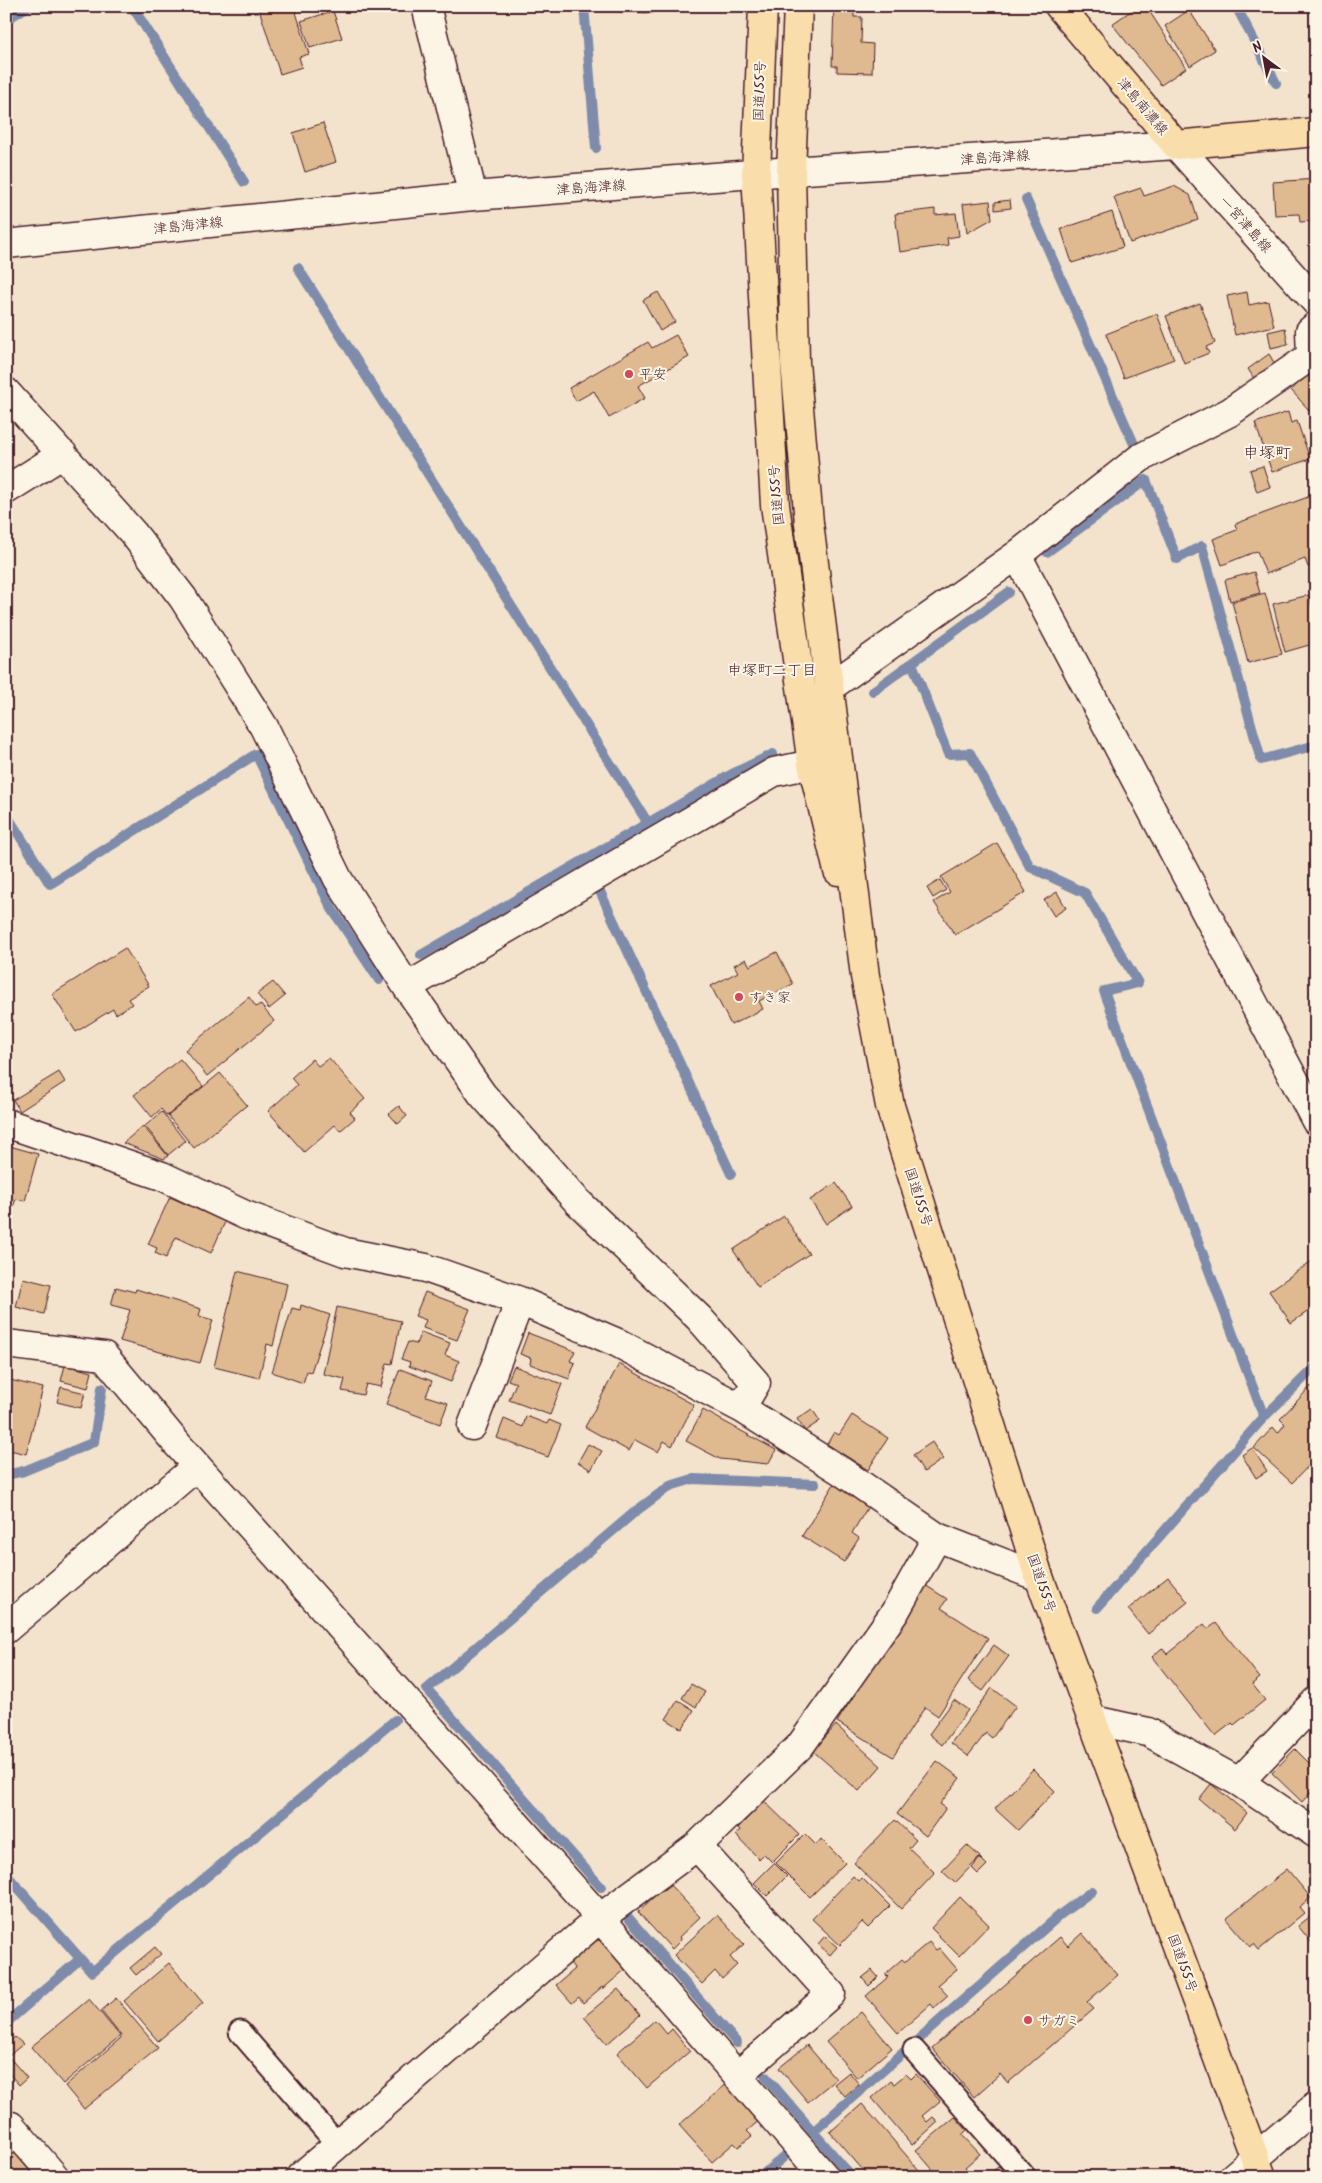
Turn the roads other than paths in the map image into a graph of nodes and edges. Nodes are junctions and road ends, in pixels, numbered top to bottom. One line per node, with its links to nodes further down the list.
1 (426, 6): 9 (street)
2 (762, 6): 8 (main road, 国道155号)
3 (798, 6): 7 (main road, 国道155号)
4 (1059, 6): 6 (main road, 津島南濃線)
5 (1316, 132): 6 (main road, 津島南濃線)
6 (1176, 145): 7 (street, 津島海津線); 11 (street, 一宮津島線)
7 (791, 171): 8 (street, 津島海津線); 17 (main road, 国道155号)
8 (756, 174): 9 (street, 津島海津線); 18 (main road, 国道155号)
9 (473, 196): 10 (street, 津島海津線)
10 (6, 244)
11 (1316, 302)
12 (1316, 326): 16 (street)
13 (6, 392): 14 (street)
14 (63, 454): 15 (street); 20 (street)
15 (6, 490)
16 (1017, 555): 17 (street); 21 (street)
17 (830, 687): 19 (main road, 国道155号)
18 (812, 764): 19 (main road, 国道155号); 20 (street)
19 (865, 976): 29 (main road, 国道155号)
20 (407, 987): 25 (street)
21 (1316, 1121)
22 (6, 1123): 23 (street)
23 (520, 1301): 25 (street); 26 (street)
24 (6, 1344): 27 (street)
25 (740, 1408): 28 (street)
26 (472, 1426)
27 (197, 1466): 30 (street); 36 (street)
28 (937, 1537): 29 (street); 35 (street)
29 (1039, 1577): 32 (main road, 国道155号)
30 (6, 1629)
31 (1316, 1701): 33 (street)
32 (1093, 1720): 33 (street); 43 (main road, 国道155号)
33 (1239, 1782): 34 (street)
34 (1316, 1834)
35 (697, 1846): 36 (street); 39 (street)
36 (600, 1918): 39 (street); 42 (street)
37 (240, 2032): 42 (lane)
38 (914, 2050): 47 (lane)
39 (737, 2076): 46 (street)
40 (1316, 2106): 43 (street)
41 (6, 2130): 44 (street)
42 (338, 2145): 45 (street)
43 (1258, 2167): 48 (street)
44 (55, 2177)
45 (300, 2177)
46 (825, 2177)
47 (1025, 2177)
48 (1233, 2177)

